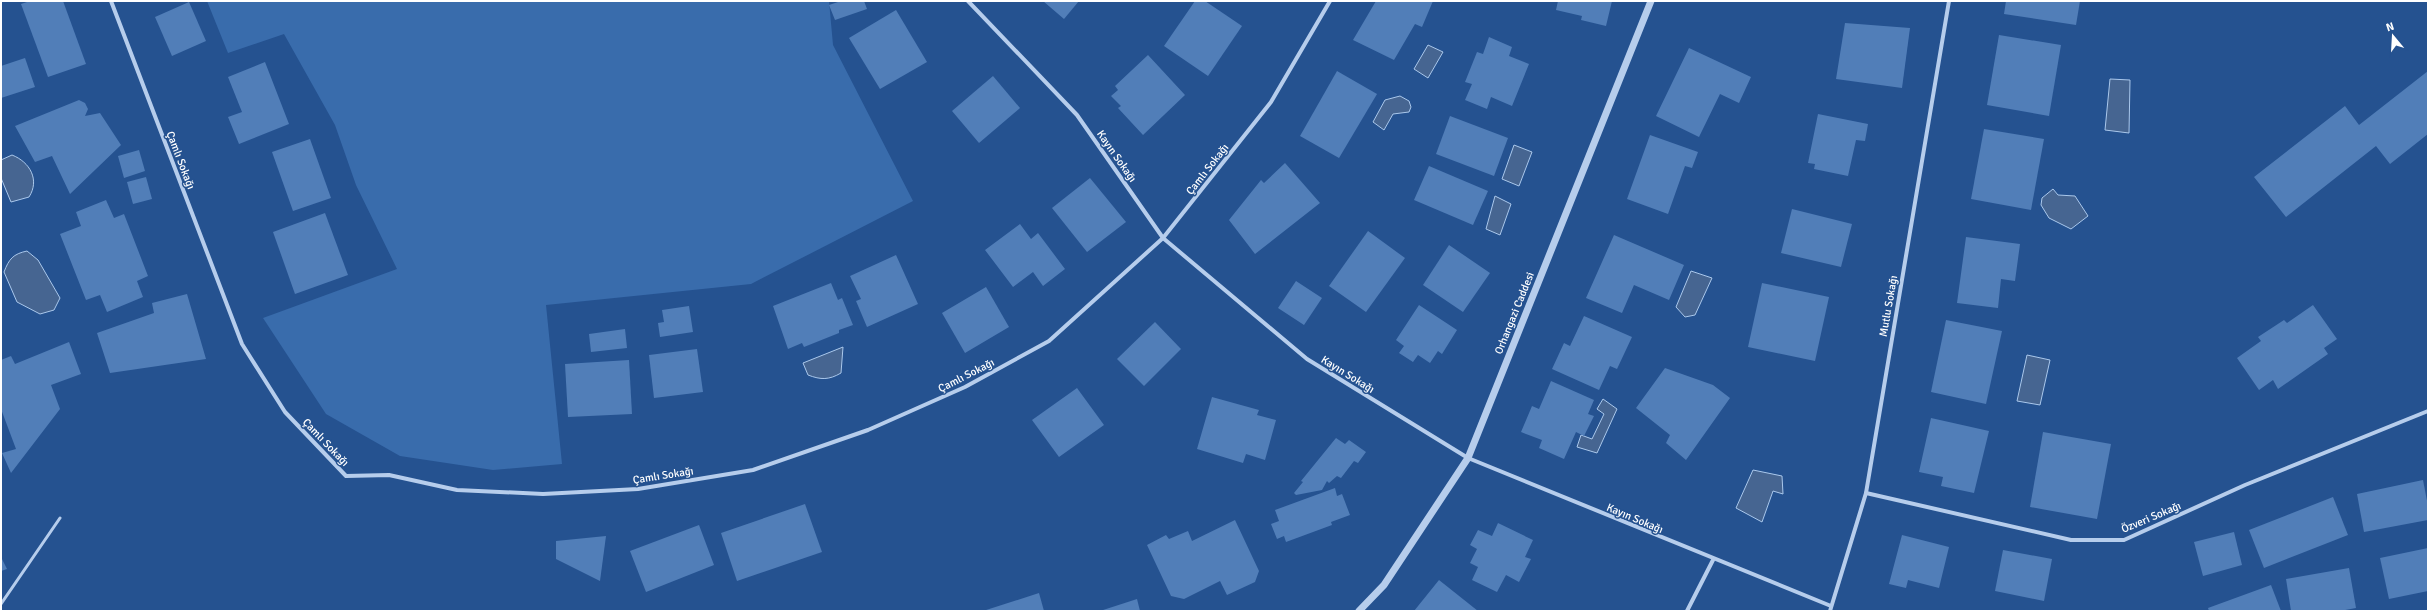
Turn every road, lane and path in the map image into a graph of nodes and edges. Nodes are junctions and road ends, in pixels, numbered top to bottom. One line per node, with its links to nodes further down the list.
1 (110, 1): 6 (street, Çamlı Sokağı)
2 (968, 1): 6 (street, Kayın Sokağı)
3 (1330, 1): 6 (street, Çamlı Sokağı)
4 (1651, 1): 8 (street, Orhangazi Caddesi)
5 (1949, 1): 9 (street, Mutlu Sokağı)
6 (1163, 238): 8 (street, Kayın Sokağı)
7 (2428, 411): 9 (street, Özveri Sokağı)
8 (1468, 458): 11 (street, Kayın Sokağı); 14 (street, Orhangazi Caddesi)
9 (1866, 493): 13 (street, Mutlu Sokağı)
10 (60, 518): 12 (lane)
11 (1713, 560): 13 (street, Kayın Sokağı); 15 (street)
12 (1, 604)
13 (1830, 609)
14 (1359, 611)
15 (1687, 611)

